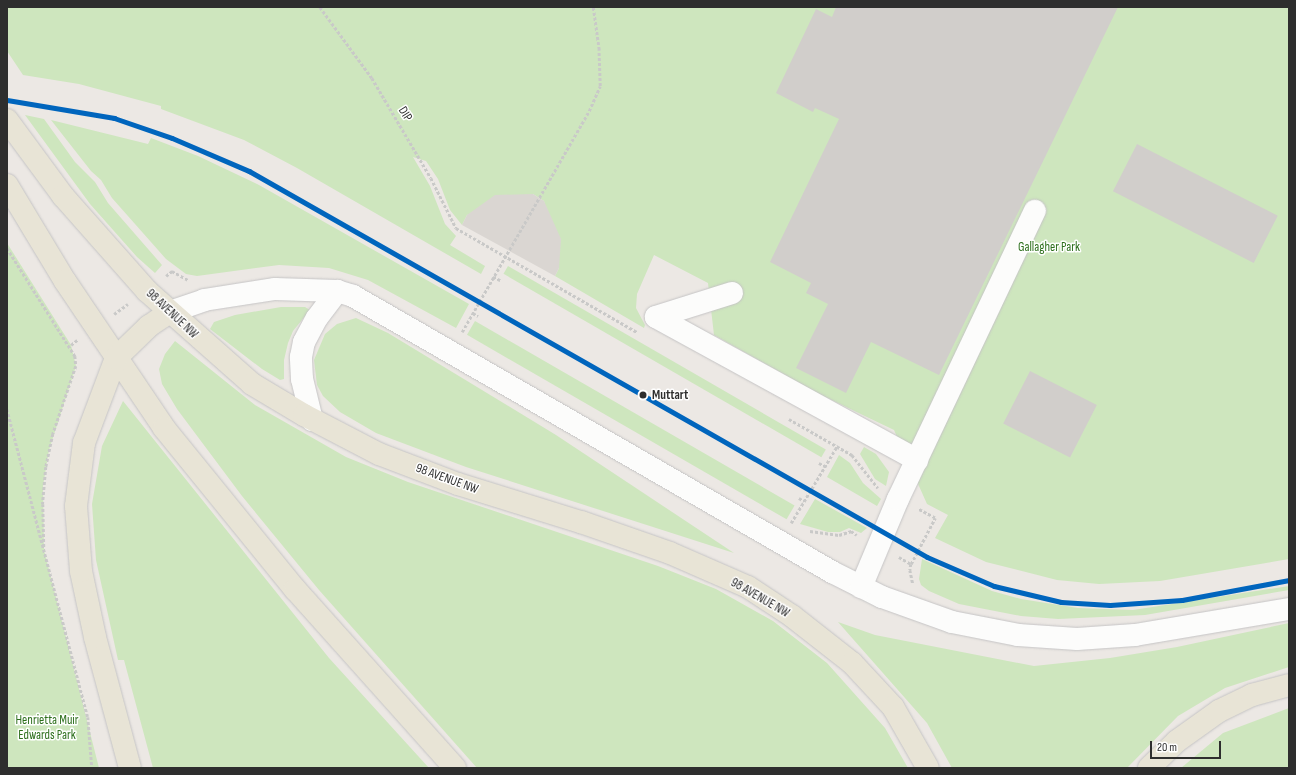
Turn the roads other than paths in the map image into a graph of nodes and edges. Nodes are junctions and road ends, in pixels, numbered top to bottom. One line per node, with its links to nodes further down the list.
1 (7, 120): 6 (main road, 98 AVENUE NW)
2 (7, 185): 7 (main road)
3 (1035, 211): 9 (lane)
4 (337, 291): 6 (lane); 8 (lane); 10 (lane)
5 (732, 293): 9 (lane)
6 (170, 312): 7 (main road); 8 (main road, 98 AVENUE NW)
7 (116, 358): 13 (main road); 14 (main road)
8 (312, 420): 15 (main road, 98 AVENUE NW)
9 (917, 460): 10 (lane)
10 (861, 587): 11 (lane)
11 (1289, 609)
12 (1289, 685): 16 (main road)
13 (130, 768)
14 (455, 768)
15 (928, 768)
16 (1149, 768)

